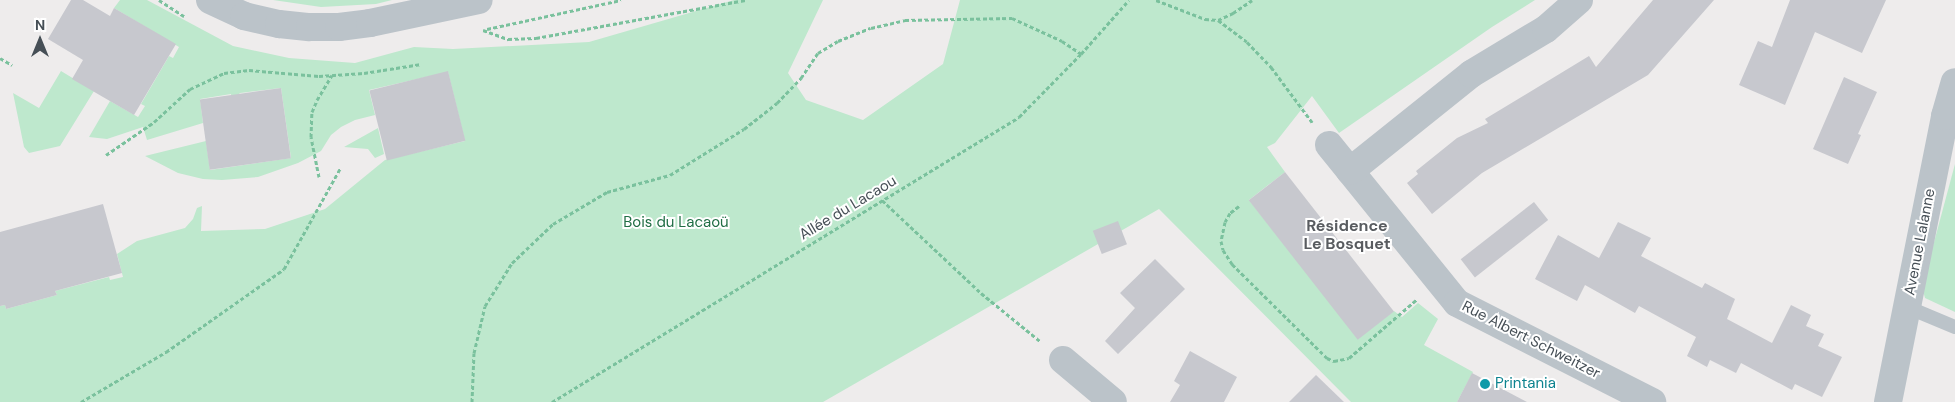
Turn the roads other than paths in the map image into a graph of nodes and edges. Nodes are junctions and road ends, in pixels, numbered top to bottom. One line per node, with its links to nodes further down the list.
1 (210, 0): 2 (street)
2 (479, 0)
3 (1579, 0): 6 (street)
4 (1955, 82): 7 (street, Avenue Lalanne)
5 (1329, 146): 6 (street, Rue Albert Schweitzer)
6 (1350, 171): 11 (street, Rue Albert Schweitzer)
7 (1907, 307): 8 (lane); 12 (street, Avenue Lalanne)
8 (1955, 327)
9 (1063, 360): 10 (street)
10 (1113, 402)
11 (1652, 402)
12 (1888, 402)

